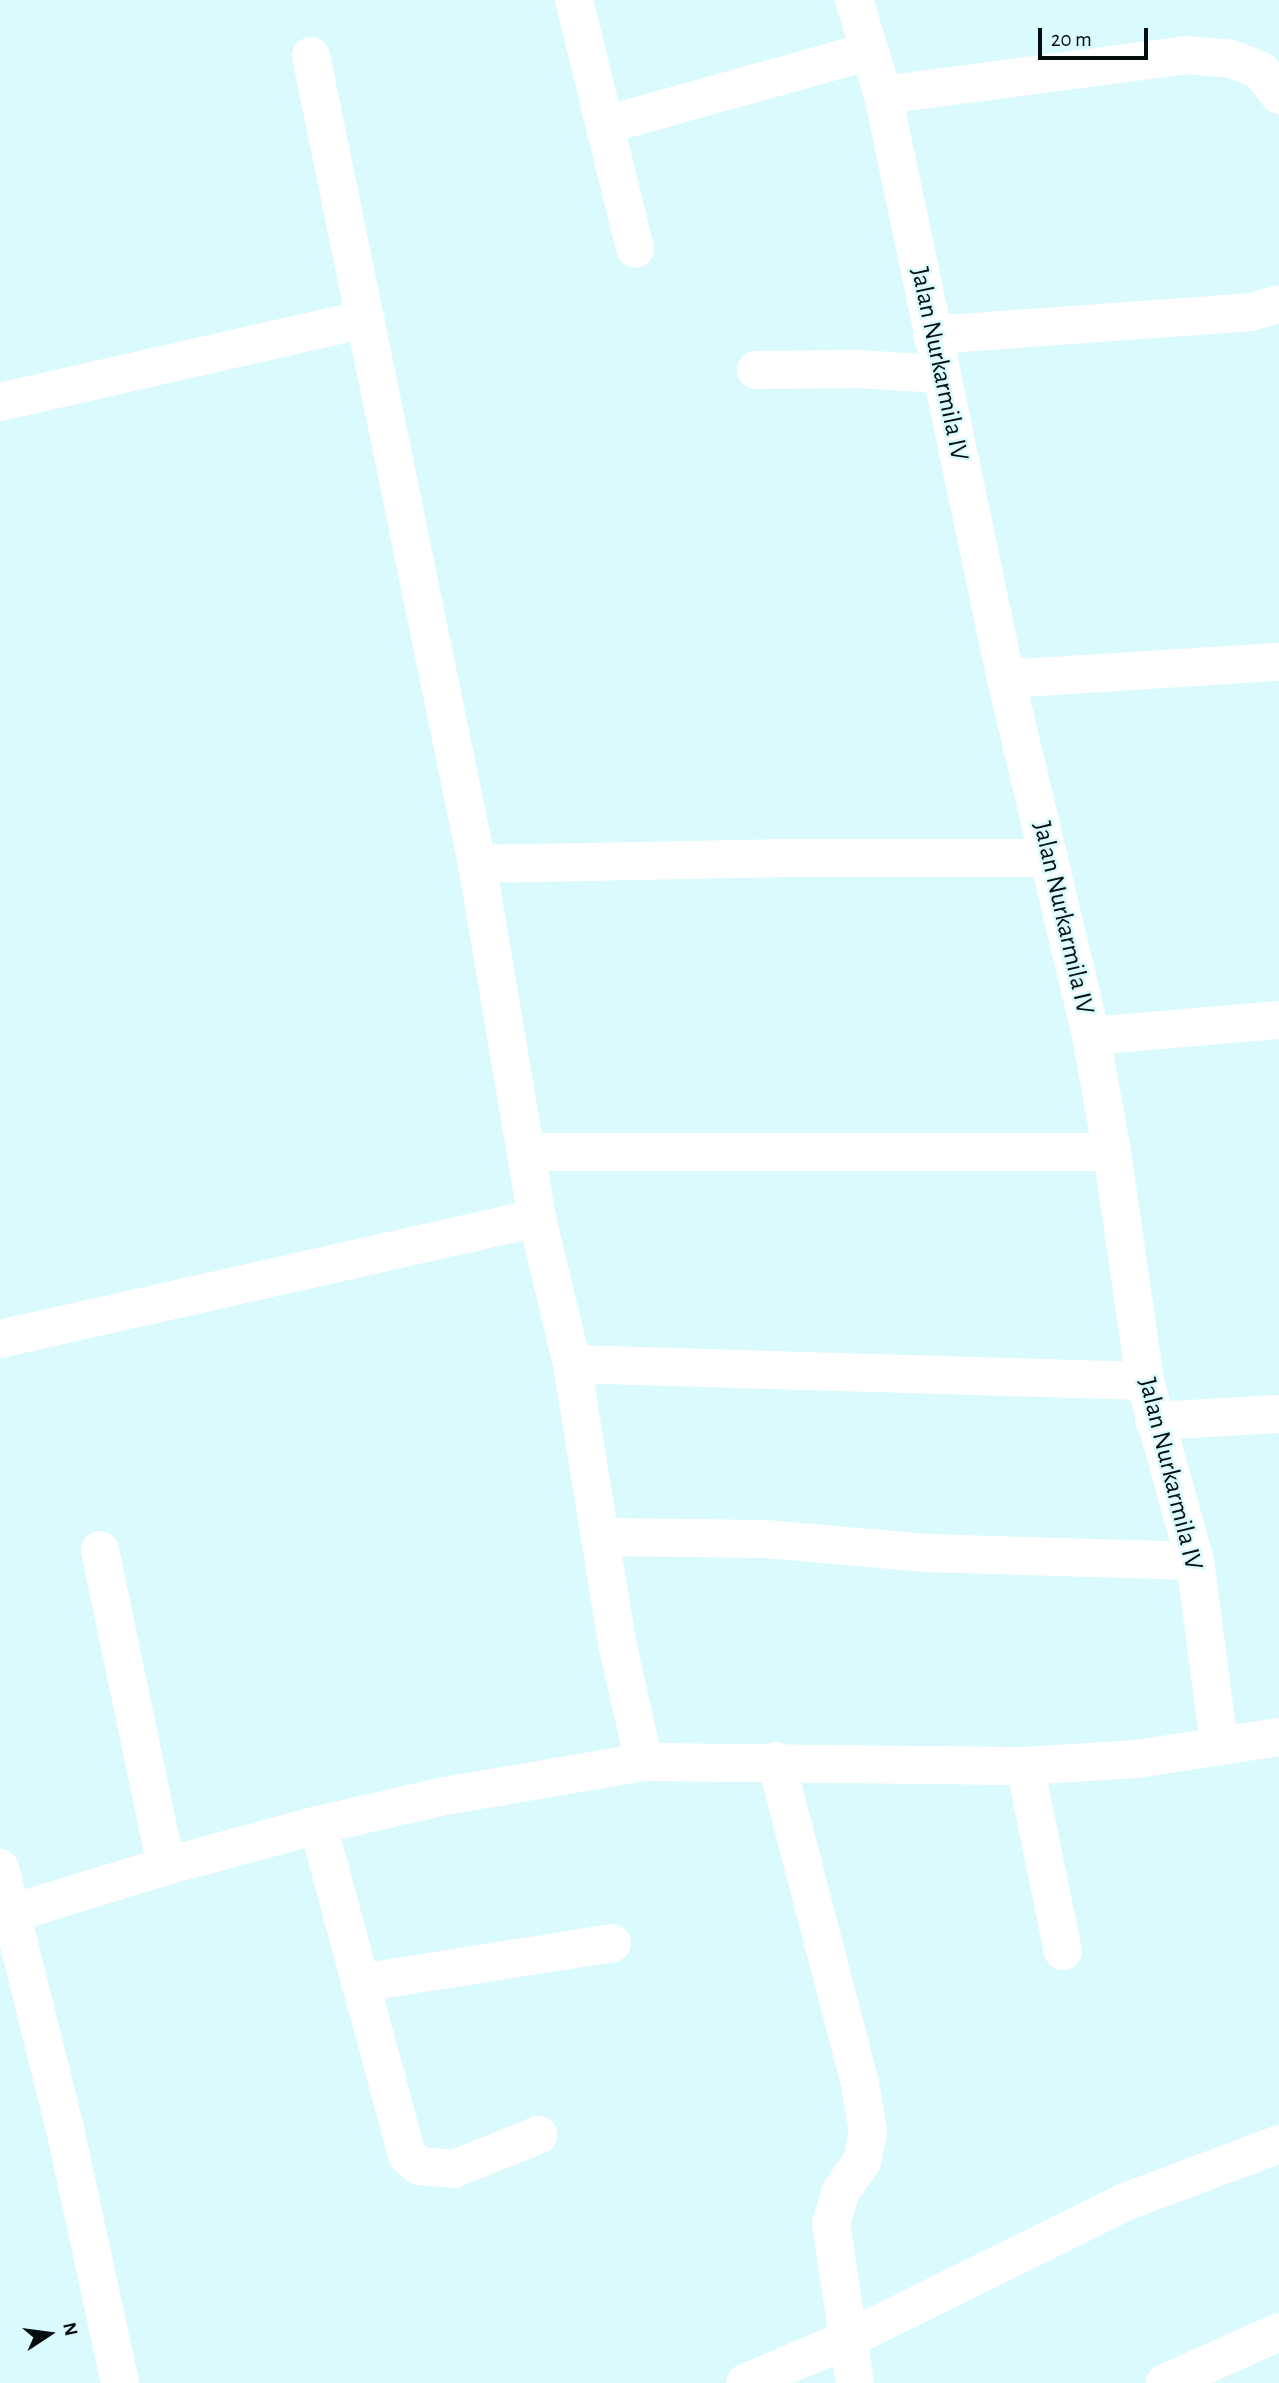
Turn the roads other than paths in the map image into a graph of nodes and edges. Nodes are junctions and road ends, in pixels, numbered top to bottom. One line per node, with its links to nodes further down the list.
1 (575, 0): 7 (street)
2 (854, 0): 3 (street, Jalan Nurkarmila IV)
3 (870, 51): 5 (street, Jalan Nurkarmila IV); 7 (street)
4 (311, 56): 10 (street)
5 (883, 95): 6 (street); 11 (street, Jalan Nurkarmila IV)
6 (1279, 95)
7 (605, 125): 8 (street)
8 (635, 249)
9 (1279, 304): 11 (street)
10 (366, 319): 14 (street); 18 (street)
11 (932, 335): 13 (street, Jalan Nurkarmila IV)
12 (756, 370): 13 (street)
13 (940, 374): 16 (street, Jalan Nurkarmila IV)
14 (0, 402)
15 (1279, 662): 16 (street)
16 (1006, 679): 17 (street, Jalan Nurkarmila IV)
17 (1049, 858): 18 (street); 20 (street, Jalan Nurkarmila IV)
18 (477, 864): 21 (street)
19 (1279, 1020): 20 (street)
20 (1091, 1036): 22 (street, Jalan Nurkarmila IV)
21 (526, 1152): 22 (street); 23 (street)
22 (1112, 1152): 26 (street, Jalan Nurkarmila IV)
23 (537, 1218): 24 (street); 25 (street)
24 (0, 1339)
25 (572, 1364): 26 (street); 29 (street)
26 (1145, 1381): 28 (street, Jalan Nurkarmila IV)
27 (1279, 1415): 28 (street)
28 (1154, 1421): 31 (street, Jalan Nurkarmila IV)
29 (600, 1537): 31 (street); 35 (street)
30 (100, 1550): 38 (street)
31 (1195, 1561): 33 (street, Jalan Nurkarmila IV)
32 (1279, 1737): 33 (street)
33 (1219, 1744): 36 (street)
34 (776, 1761): 35 (street); 36 (street); 47 (street)
35 (644, 1762): 37 (street)
36 (1025, 1766): 42 (street)
37 (318, 1825): 38 (street); 43 (street)
38 (166, 1866): 40 (street)
39 (0, 1868): 40 (street)
40 (5, 1915): 48 (street)
41 (612, 1943): 43 (street)
42 (1063, 1951)
43 (360, 1983): 44 (street)
44 (538, 2135)
45 (1279, 2144): 47 (street)
46 (1279, 2332): 51 (street)
47 (848, 2339): 49 (street); 50 (street)
48 (120, 2383)
49 (745, 2383)
50 (855, 2383)
51 (1164, 2383)

